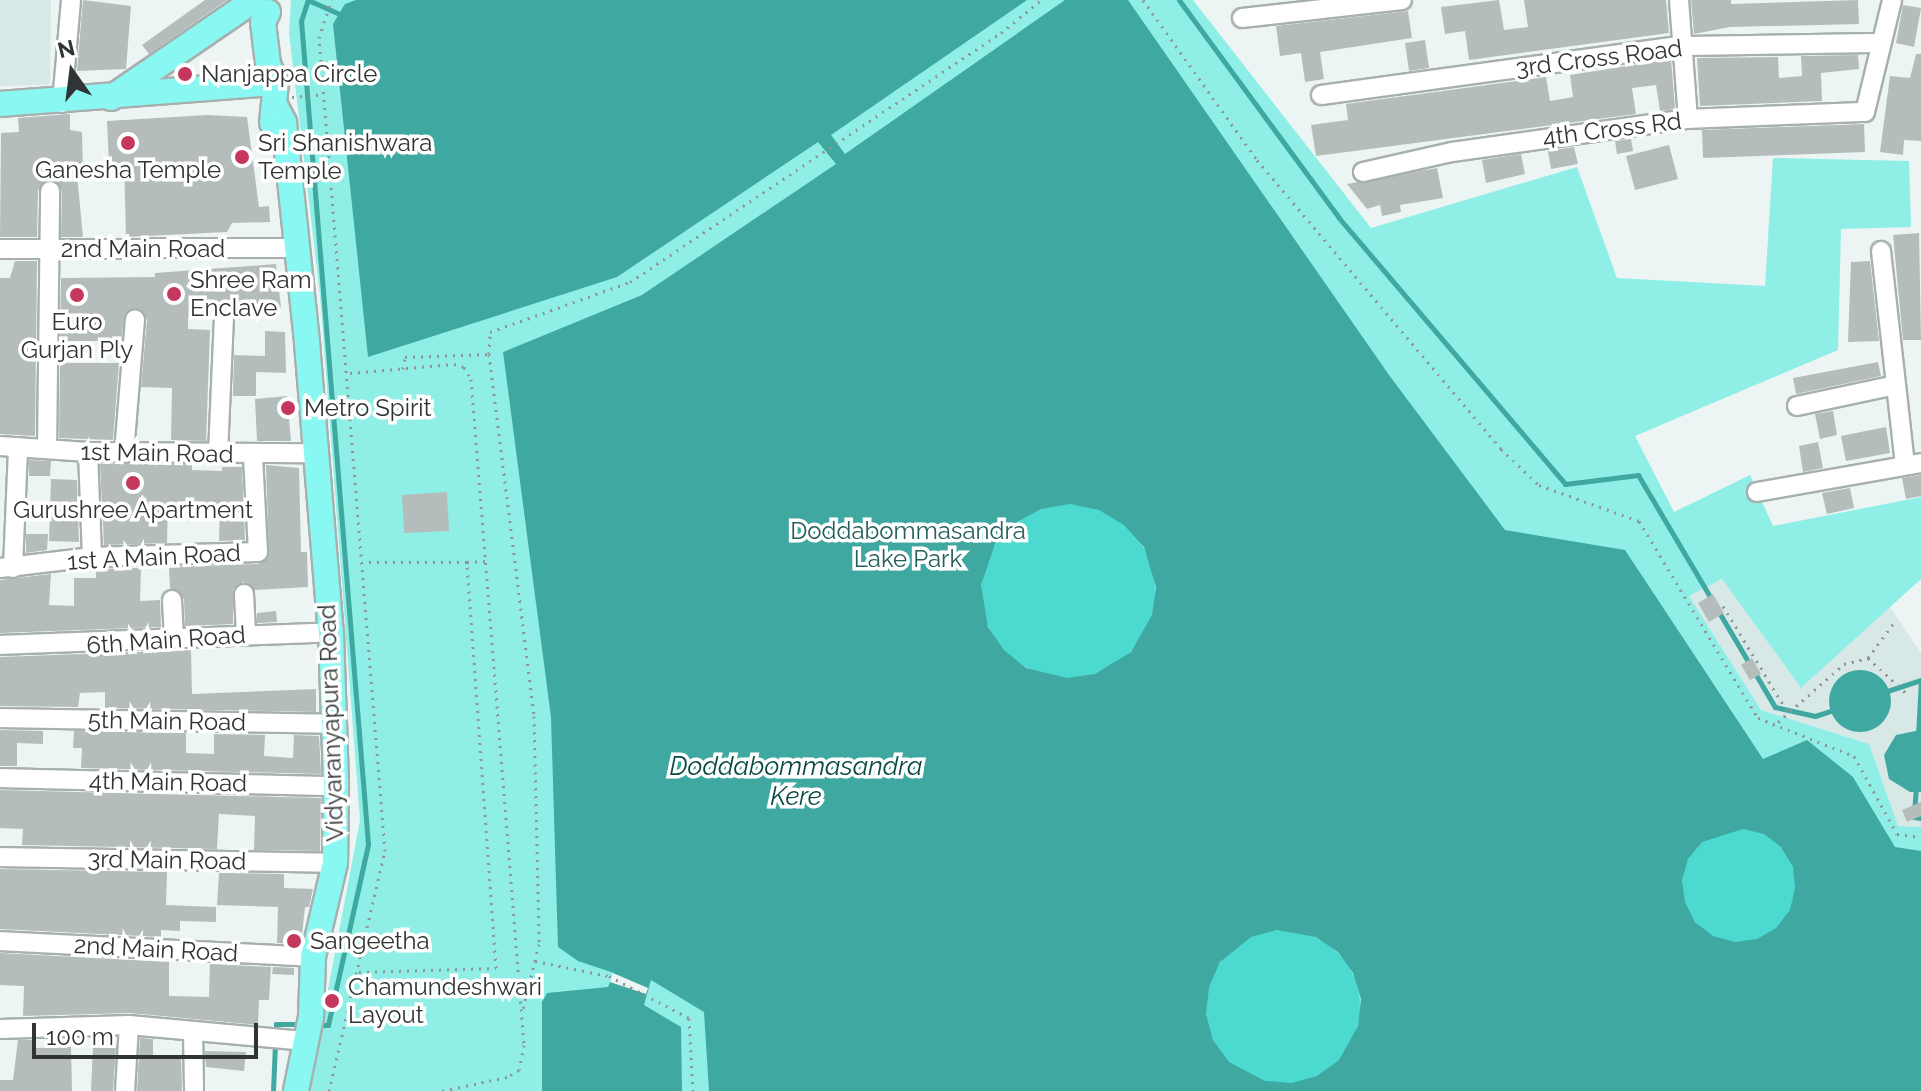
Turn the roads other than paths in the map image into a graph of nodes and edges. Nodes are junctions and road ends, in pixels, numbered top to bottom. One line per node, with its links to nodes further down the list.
1 (71, 0): 12 (street)
2 (1402, 0): 6 (street)
3 (1679, 0): 8 (street)
4 (1892, 0): 7 (street)
5 (263, 4): 9 (main road); 11 (main road)
6 (1242, 18)
7 (1879, 43): 8 (street, 3rd Cross Road); 14 (street, 4th Cross Rd)
8 (1681, 46): 10 (street, 3rd Cross Road); 14 (street)
9 (274, 88): 11 (main road); 17 (main road, Vidyaranyapura Road); 23 (main road, Vidyaranyapura Road)
10 (1321, 95)
11 (109, 99): 12 (main road)
12 (62, 103): 13 (main road)
13 (0, 104)
14 (1688, 119): 15 (street, 4th Cross Rd)
15 (1363, 172)
16 (50, 191): 19 (street)
17 (286, 248): 19 (street, 2nd Main Road); 23 (main road, Vidyaranyapura Road)
18 (0, 249): 19 (street, 2nd Main Road)
19 (49, 249): 27 (street)
20 (1881, 251): 24 (street)
21 (224, 317): 31 (street)
22 (135, 319): 29 (street)
23 (304, 352): 30 (main road, Vidyaranyapura Road)
24 (1896, 385): 25 (street); 33 (street)
25 (1797, 406)
26 (9, 447): 27 (street, 1st Main Road); 36 (street)
27 (47, 449): 28 (street, 1st Main Road)
28 (88, 452): 29 (street, 1st Main Road); 35 (street)
29 (124, 453): 31 (street, 1st Main Road)
30 (314, 453): 32 (street, 1st Main Road); 39 (main road, Vidyaranyapura Road)
31 (218, 454): 32 (street, 1st Main Road)
32 (253, 455): 35 (street, 1st A Main Road)
33 (1913, 463): 34 (street)
34 (1757, 492)
35 (92, 557): 36 (street, 1st A Main Road)
36 (7, 568)
37 (244, 594): 40 (street)
38 (172, 600): 41 (street)
39 (331, 632): 40 (street, 6th Main Road); 44 (main road, Vidyaranyapura Road)
40 (246, 634): 41 (street, 6th Main Road)
41 (174, 637): 42 (street, 6th Main Road)
42 (0, 645)
43 (0, 718): 44 (street, 5th Main Road)
44 (335, 724): 46 (main road, Vidyaranyapura Road)
45 (0, 778): 46 (street, 4th Main Road)
46 (336, 786): 48 (main road, Vidyaranyapura Road)
47 (0, 857): 48 (street, 3rd Main Road)
48 (335, 863): 50 (main road, Vidyaranyapura Road)
49 (0, 941): 50 (street, 2nd Main Road)
50 (313, 957): 54 (main road, Vidyaranyapura Road)
51 (129, 1025): 52 (street); 53 (street); 55 (street)
52 (0, 1029)
53 (193, 1031): 54 (street); 56 (street)
54 (286, 1039): 57 (main road, Vidyaranyapura Road)
55 (125, 1091)
56 (194, 1091)
57 (296, 1091)

